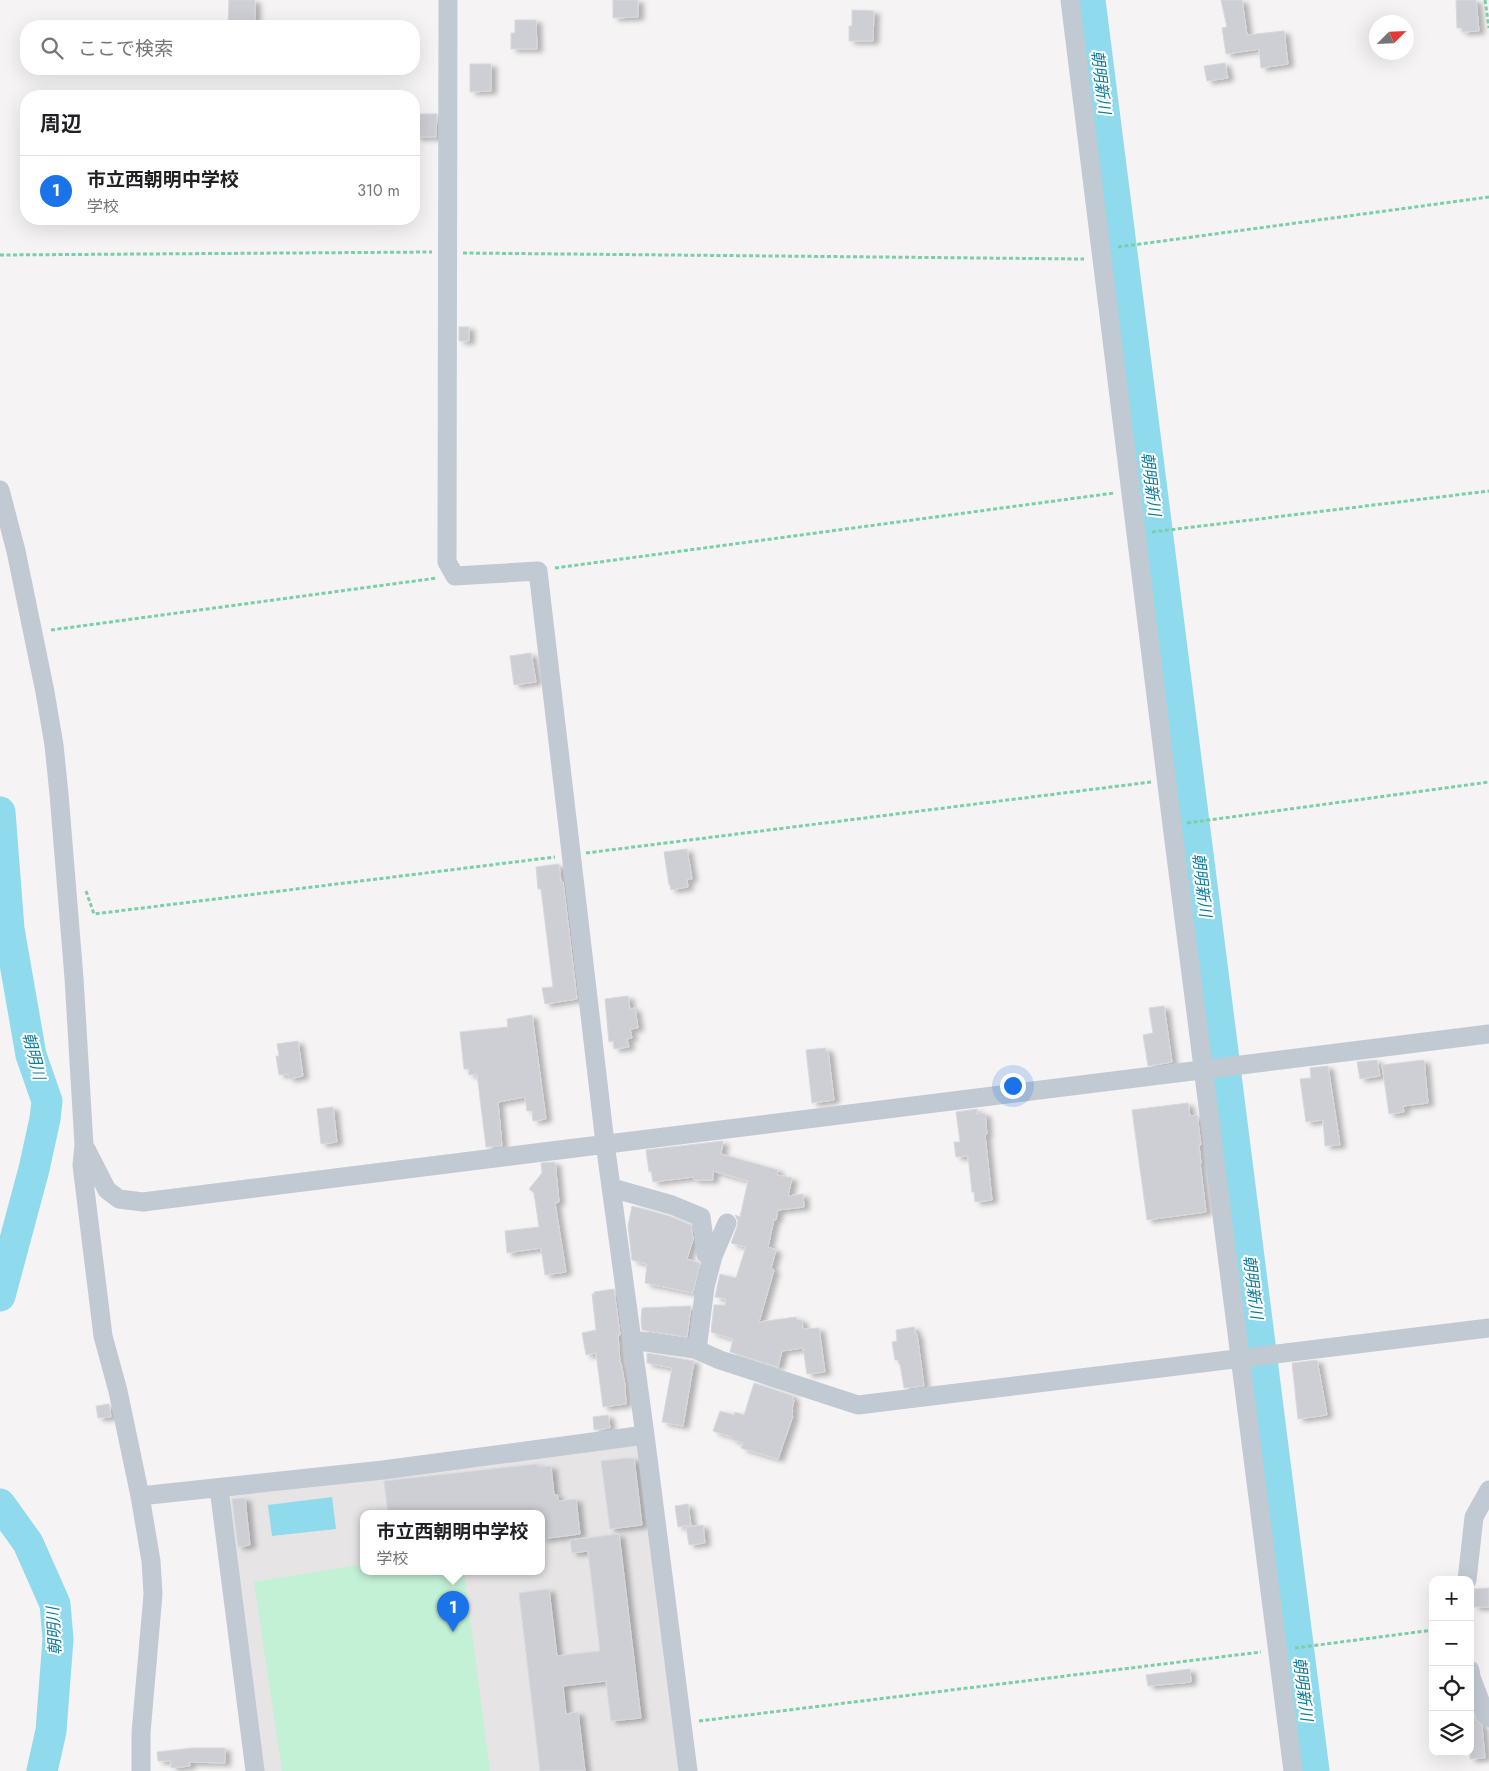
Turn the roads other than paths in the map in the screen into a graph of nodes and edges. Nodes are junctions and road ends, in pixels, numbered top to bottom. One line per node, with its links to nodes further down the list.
1 (448, 0): 6 (street)
2 (1070, 0): 5 (street)
3 (0, 490): 7 (street)
4 (1489, 1034): 5 (street)
5 (1218, 1069): 6 (street); 14 (street)
6 (605, 1143): 7 (street); 8 (street)
7 (84, 1145): 18 (street)
8 (612, 1188): 10 (street); 12 (street)
9 (727, 1223): 10 (street)
10 (713, 1256): 13 (street)
11 (1489, 1328): 14 (street)
12 (632, 1340): 13 (street); 15 (street)
13 (697, 1350): 14 (street)
14 (1247, 1358): 25 (street)
15 (646, 1435): 16 (street); 24 (street)
16 (219, 1488): 18 (street); 23 (street)
17 (1489, 1490): 19 (street)
18 (140, 1496): 22 (street)
19 (1467, 1576)
20 (1474, 1685): 21 (street)
21 (1489, 1718)
22 (141, 1771)
23 (255, 1771)
24 (688, 1771)
25 (1293, 1771)

